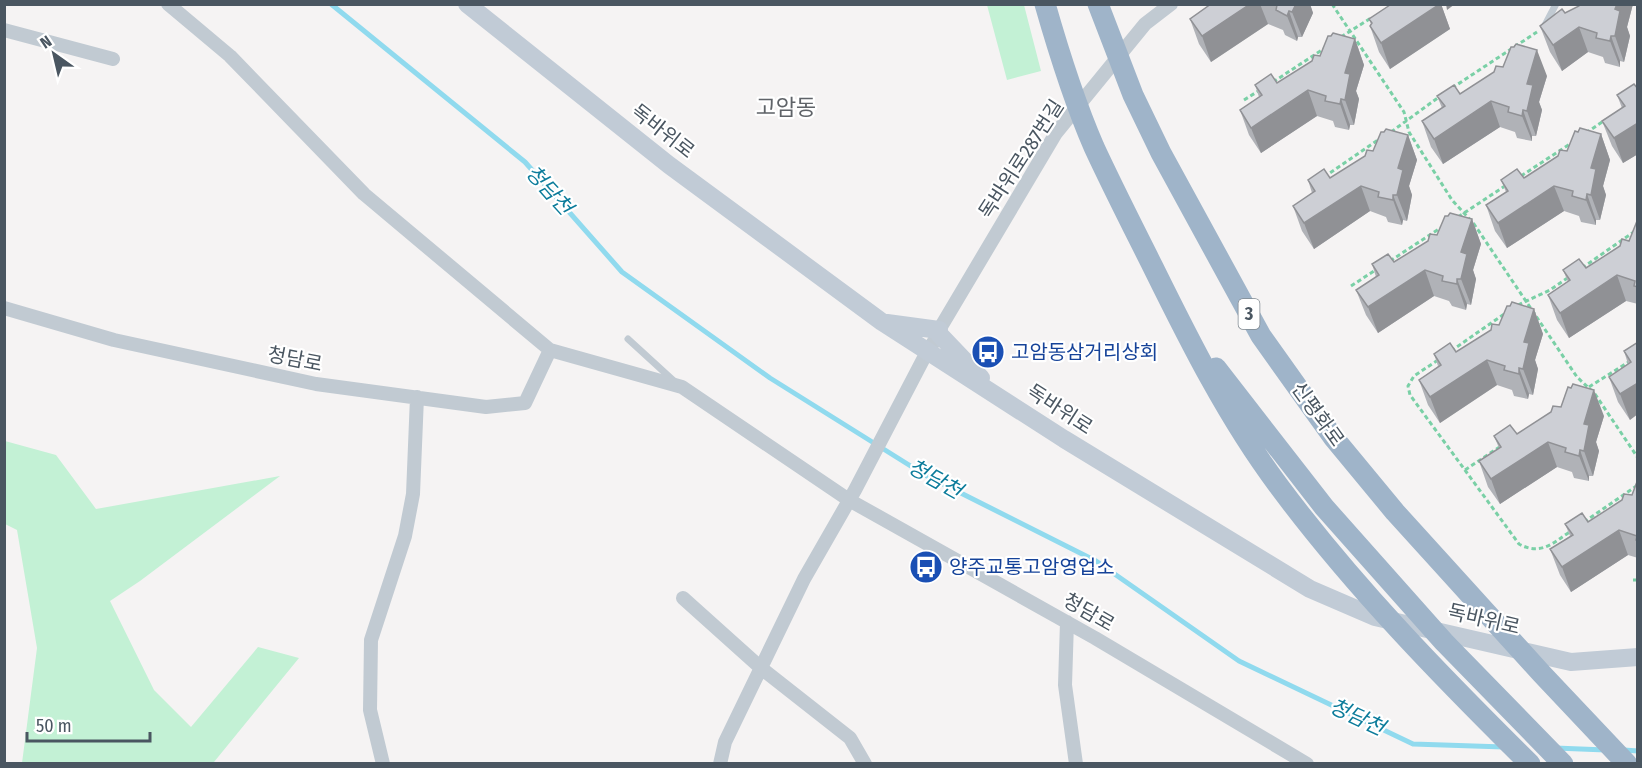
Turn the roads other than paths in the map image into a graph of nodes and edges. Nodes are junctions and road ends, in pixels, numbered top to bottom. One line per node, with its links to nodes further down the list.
1 (168, 4): 15 (street, 청담로)
2 (467, 4): 12 (main road, 독바위로)
3 (1045, 4): 11 (highway)
4 (1171, 4): 13 (street, 독바위로287번길)
5 (1556, 4): 7 (lane)
6 (1099, 9): 32 (highway, 신평화로 / 3)
7 (1544, 27)
8 (4, 30): 9 (street)
9 (113, 59)
10 (4, 308): 19 (street, 청담로)
11 (1179, 320): 30 (highway); 31 (highway)
12 (882, 322): 13 (main road); 16 (main road, 독바위로)
13 (939, 332): 16 (street, 독바위로287번길); 18 (main road)
14 (628, 339): 17 (lane)
15 (550, 350): 17 (street, 청담로); 19 (street, 청담로)
16 (927, 352): 18 (main road, 독바위로); 20 (street)
17 (681, 387): 20 (street, 청담로)
18 (999, 396): 23 (main road, 독바위로)
19 (417, 397): 25 (street)
20 (852, 495): 22 (street, 청담로); 24 (street)
21 (683, 598): 24 (street)
22 (1067, 622): 28 (street); 29 (street, 청담로)
23 (1638, 657)
24 (761, 668): 26 (street); 27 (street)
25 (383, 764)
26 (720, 764)
27 (865, 764)
28 (1076, 764)
29 (1307, 764)
30 (1530, 764)
31 (1563, 764)
32 (1627, 764)

